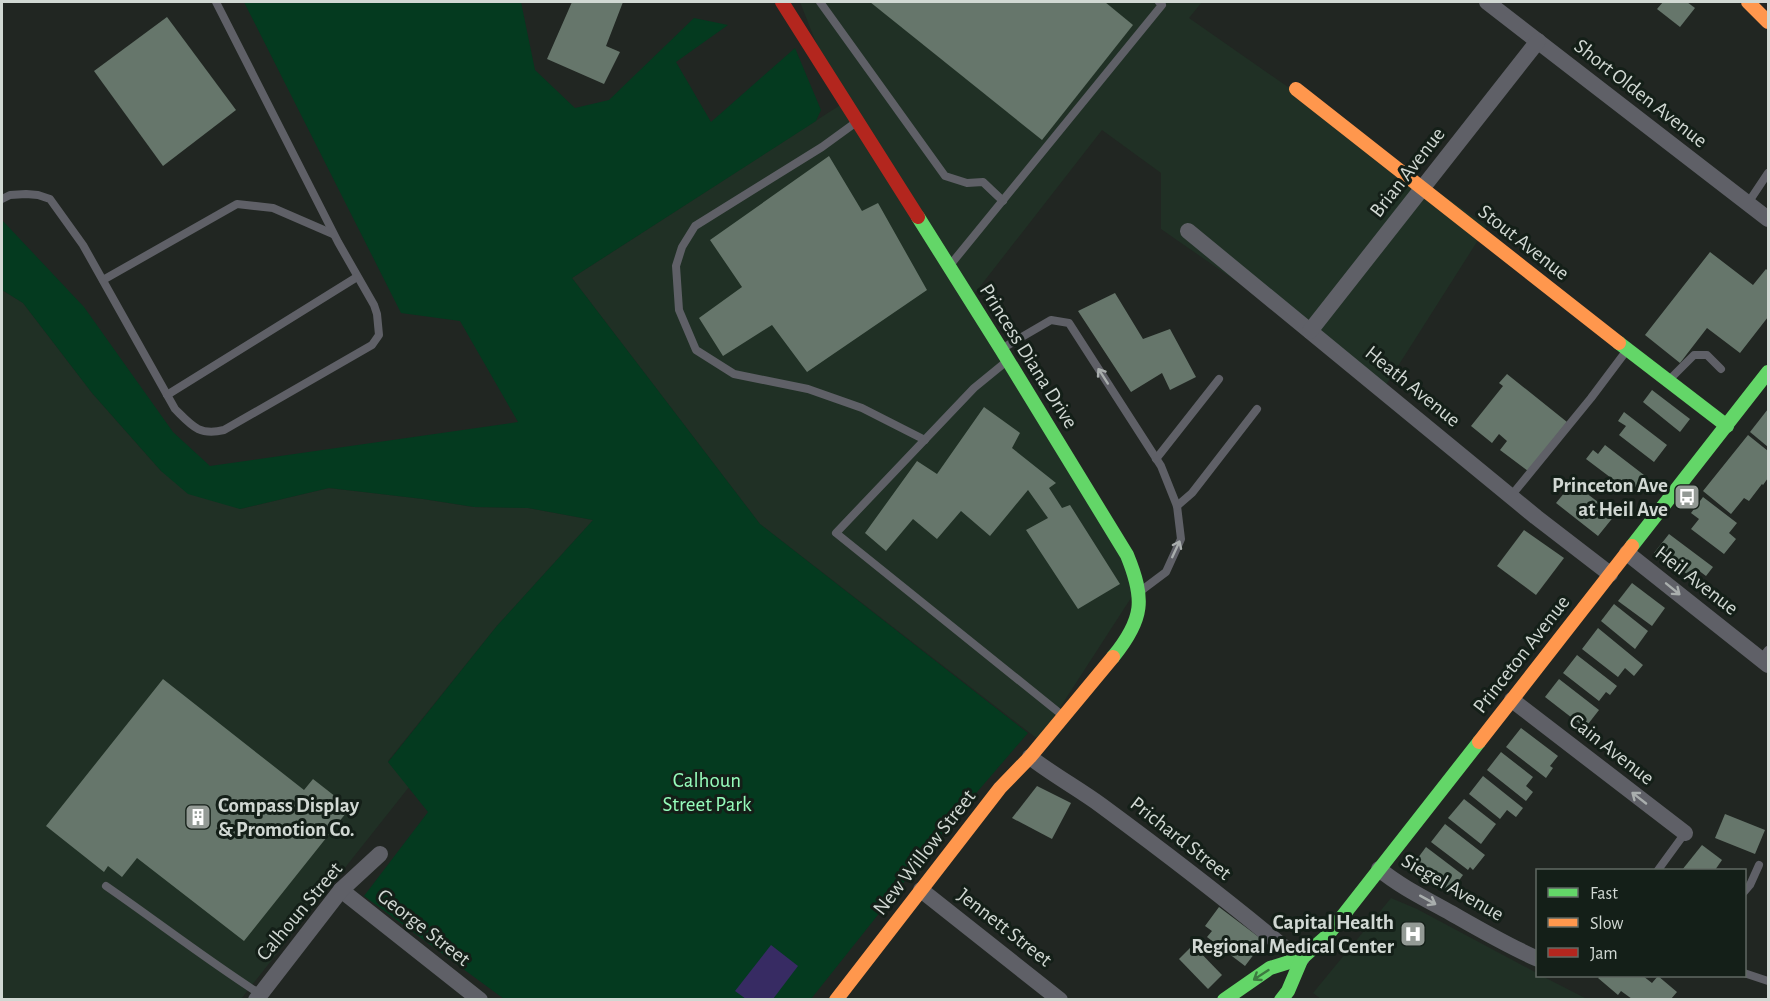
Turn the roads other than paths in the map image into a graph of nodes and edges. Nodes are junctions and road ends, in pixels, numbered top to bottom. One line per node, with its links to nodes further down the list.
1 (216, 2): 18 (lane)
2 (782, 2): 10 (street, Princess Diana Drive)
3 (820, 2): 14 (lane)
4 (1487, 2): 8 (street, Short Olden Avenue)
5 (1748, 2): 7 (street)
6 (1163, 3): 14 (lane)
7 (1768, 21)
8 (1538, 41): 12 (street, Brian Avenue); 15 (street, Short Olden Avenue)
9 (1296, 89): 12 (street, Stout Avenue)
10 (858, 122): 19 (street, Princess Diana Drive); 32 (lane)
11 (1768, 173): 15 (lane)
12 (1423, 188): 22 (street, Brian Avenue); 23 (street, Stout Avenue)
13 (2, 199): 21 (lane)
14 (1003, 201): 19 (lane)
15 (1748, 203): 16 (street, Short Olden Avenue)
16 (1768, 219)
17 (1188, 231): 22 (street, Heath Avenue)
18 (333, 234): 20 (lane); 21 (lane)
19 (949, 267): 24 (street, Princess Diana Drive)
20 (357, 277): 29 (lane); 29 (lane)
21 (103, 280): 29 (lane)
22 (1311, 332): 34 (street, Heath Avenue)
23 (1627, 350): 28 (street, Stout Avenue); 34 (lane)
24 (1004, 355): 32 (lane); 33 (lane, one-way to 24); 38 (street, Princess Diana Drive)
25 (1720, 369): 28 (lane)
26 (1768, 372): 31 (street, Princeton Avenue)
27 (1219, 379): 33 (lane)
28 (1669, 381): 31 (street, Stout Avenue)
29 (167, 395)
30 (1257, 409): 35 (lane)
31 (1727, 426): 36 (street, Princeton Avenue)
32 (925, 440): 41 (lane)
33 (1156, 459): 35 (lane)
34 (1511, 496): 37 (street, Heath Avenue)
35 (1177, 506): 38 (lane, one-way to 35)
36 (1627, 554): 37 (street, Princeton Avenue); 39 (street, Heil Avenue, one-way to 39)
37 (1610, 574): 40 (street, Princeton Avenue)
38 (1139, 593): 41 (street, Princess Diana Drive)
39 (1766, 658)
40 (1512, 699): 44 (street, Cain Avenue, one-way to 40); 47 (street, Princeton Avenue)
41 (1064, 716): 42 (street, Princess Diana Drive)
42 (1049, 734): 43 (street, New Willow Street)
43 (1030, 757): 51 (street, New Willow Street); 53 (street, Prichard Street)
44 (1685, 833): 48 (lane)
45 (380, 854): 50 (street, Calhoun Street)
46 (1759, 865): 52 (lane)
47 (1379, 869): 53 (street, Princeton Avenue); 54 (street, Siegel Avenue, one-way to 54)
48 (1659, 869)
49 (106, 886): 57 (lane)
50 (341, 890): 57 (street, Calhoun Street); 59 (street, George Street)
51 (921, 890): 60 (street, New Willow Street); 61 (street, Jennett Street)
52 (1746, 890)
53 (1302, 958): 58 (street); 62 (street, one-way to 62)
54 (1536, 958)
55 (1746, 974): 56 (lane)
56 (1768, 981)
57 (258, 997)
58 (1288, 997): 63 (street)
59 (480, 999)
60 (836, 999)
61 (1060, 999)
62 (1224, 999)
63 (1267, 999)

